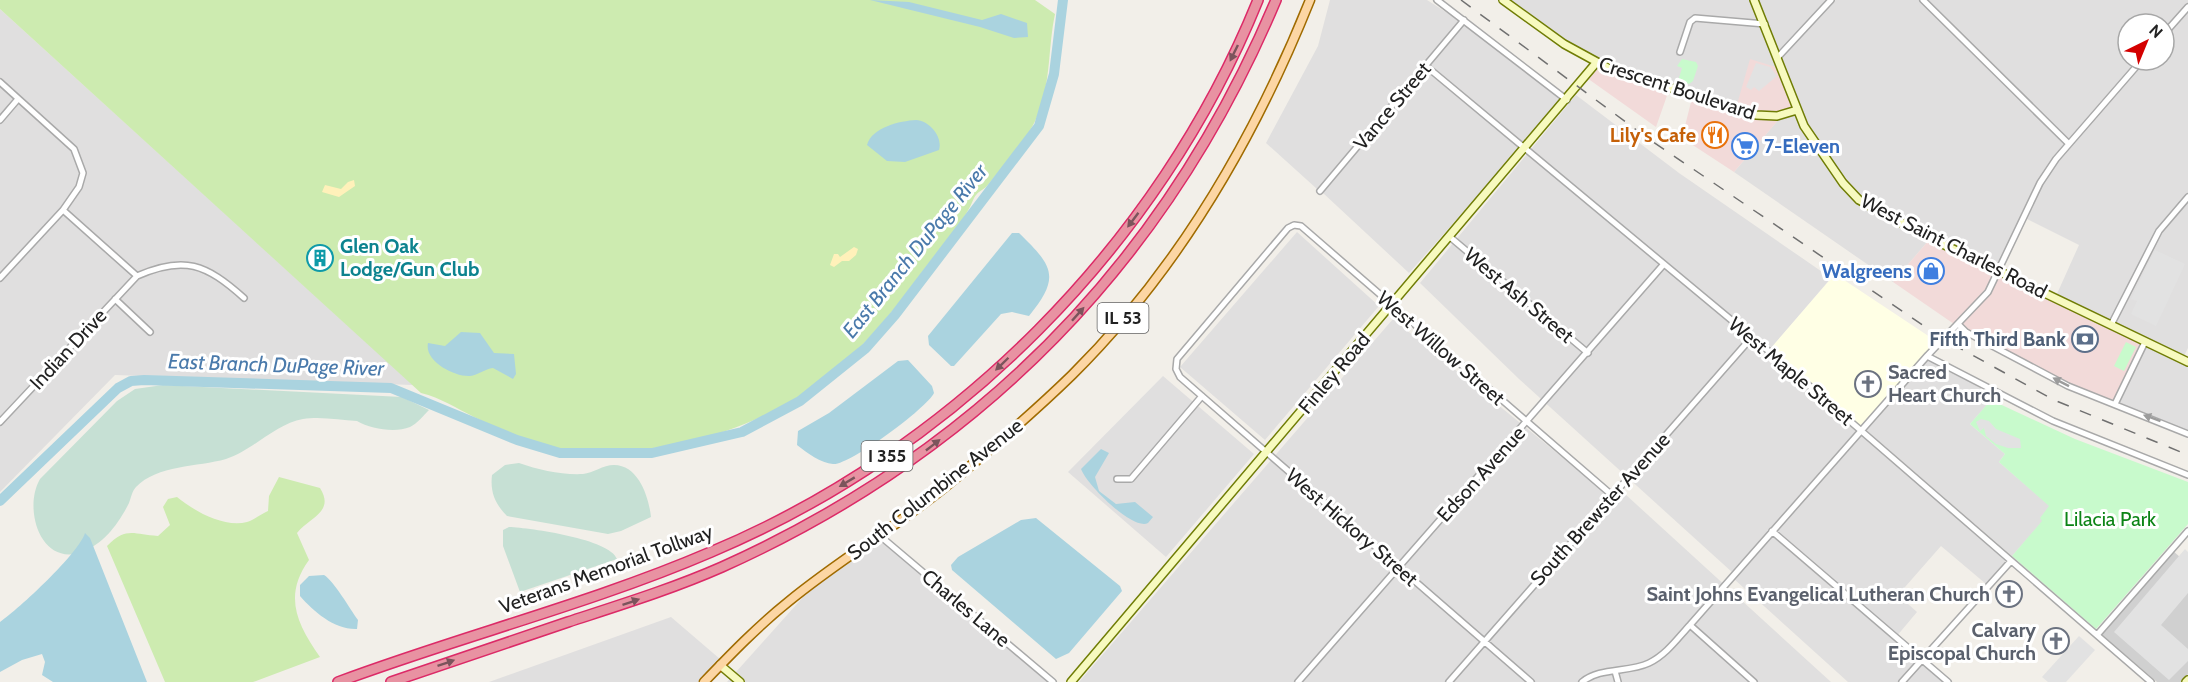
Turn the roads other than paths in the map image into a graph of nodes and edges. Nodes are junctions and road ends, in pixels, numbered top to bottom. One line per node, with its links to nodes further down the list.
1 (1258, 0): 66 (highway, Veterans Memorial Tollway / I 355, one-way to 66)
2 (1276, 0): 67 (highway, Veterans Memorial Tollway / I 355, one-way to 2)
3 (1311, 0): 57 (main road, South Columbine Avenue / IL 53)
4 (1437, 0): 10 (street)
5 (1503, 0): 15 (main road, Crescent Boulevard)
6 (1754, 0): 12 (main road, West Saint Charles Road)
7 (1831, 0): 14 (street)
8 (1923, 0): 23 (street)
9 (2188, 7): 11 (street)
10 (1464, 20): 16 (street, Vance Street); 20 (street)
11 (2176, 20)
12 (1765, 24): 13 (street); 14 (main road, West Saint Charles Road)
13 (1680, 52)
14 (1778, 57): 21 (main road, West Saint Charles Road)
15 (1596, 63): 20 (main road, Finley Road); 21 (main road, Crescent Boulevard)
16 (1426, 66): 24 (street, West Maple Street); 25 (street, Vance Street)
17 (2132, 72): 23 (street)
18 (0, 82): 19 (street)
19 (18, 99): 22 (street); 27 (street)
20 (1567, 100): 24 (main road, Finley Road)
21 (1797, 110): 30 (main road, West Saint Charles Road)
22 (0, 120)
23 (2069, 144): 30 (street)
24 (1525, 149): 28 (main road, Finley Road); 29 (street, West Maple Street)
25 (1320, 191)
26 (2188, 197): 37 (street)
27 (63, 210): 31 (street); 32 (street)
28 (1450, 237): 35 (main road, Finley Road); 41 (street, West Ash Street)
29 (1664, 264): 39 (street, West Maple Street); 41 (street, Edson Avenue)
30 (1999, 271): 36 (street); 37 (main road, West Saint Charles Road)
31 (137, 276): 33 (street, Indian Drive); 34 (street)
32 (0, 278)
33 (115, 298): 38 (street); 47 (street, Indian Drive)
34 (244, 298)
35 (1391, 306): 44 (street, West Willow Street); 48 (street, West Willow Street); 51 (main road, Finley Road)
36 (1958, 324): 42 (street); 46 (street, one-way to 36)
37 (2111, 325): 40 (main road, West Saint Charles Road)
38 (150, 332)
39 (1752, 337): 49 (street, West Maple Street); 54 (street, South Brewster Avenue)
40 (2145, 342): 43 (main road, West Saint Charles Road); 46 (street)
41 (1588, 353): 48 (street, Edson Avenue)
42 (1927, 356): 49 (street); 52 (street)
43 (2188, 362)
44 (1176, 369): 45 (street, West Hickory Street)
45 (1202, 396): 51 (street, West Hickory Street); 53 (street)
46 (2115, 405): 50 (street, one-way to 46)
47 (0, 422)
48 (1527, 422): 54 (street, West Willow Street); 59 (street, Edson Avenue)
49 (1862, 431): 55 (street); 58 (street, West Maple Street)
50 (2188, 434)
51 (1267, 453): 59 (street, West Hickory Street); 71 (main road, Finley Road)
52 (2188, 475)
53 (1118, 479)
54 (1613, 496): 62 (street, South Brewster Avenue)
55 (1772, 531): 60 (street); 63 (street)
56 (2188, 531): 61 (street)
57 (879, 535): 64 (main road, South Columbine Avenue / IL 53); 70 (street, Charles Lane)
58 (2011, 561): 61 (street, West Maple Street); 63 (street)
59 (1399, 568): 62 (street, West Hickory Street); 72 (street, Edson Avenue)
60 (1690, 625): 65 (street); 77 (street)
61 (2097, 634): 80 (street, West Maple Street)
62 (1484, 641): 73 (street, South Brewster Avenue); 74 (street, West Hickory Street)
63 (1922, 660): 78 (street); 79 (street)
64 (720, 665): 68 (main road, South Columbine Avenue / IL 53); 69 (main road)
65 (1615, 671): 75 (street); 76 (street)
66 (338, 682)
67 (391, 682)
68 (704, 682)
69 (740, 682)
70 (1053, 682)
71 (1071, 682)
72 (1298, 682)
73 (1449, 682)
74 (1531, 682)
75 (1581, 682)
76 (1618, 682)
77 (1754, 682)
78 (1902, 682)
79 (1948, 682)
80 (2151, 682)

